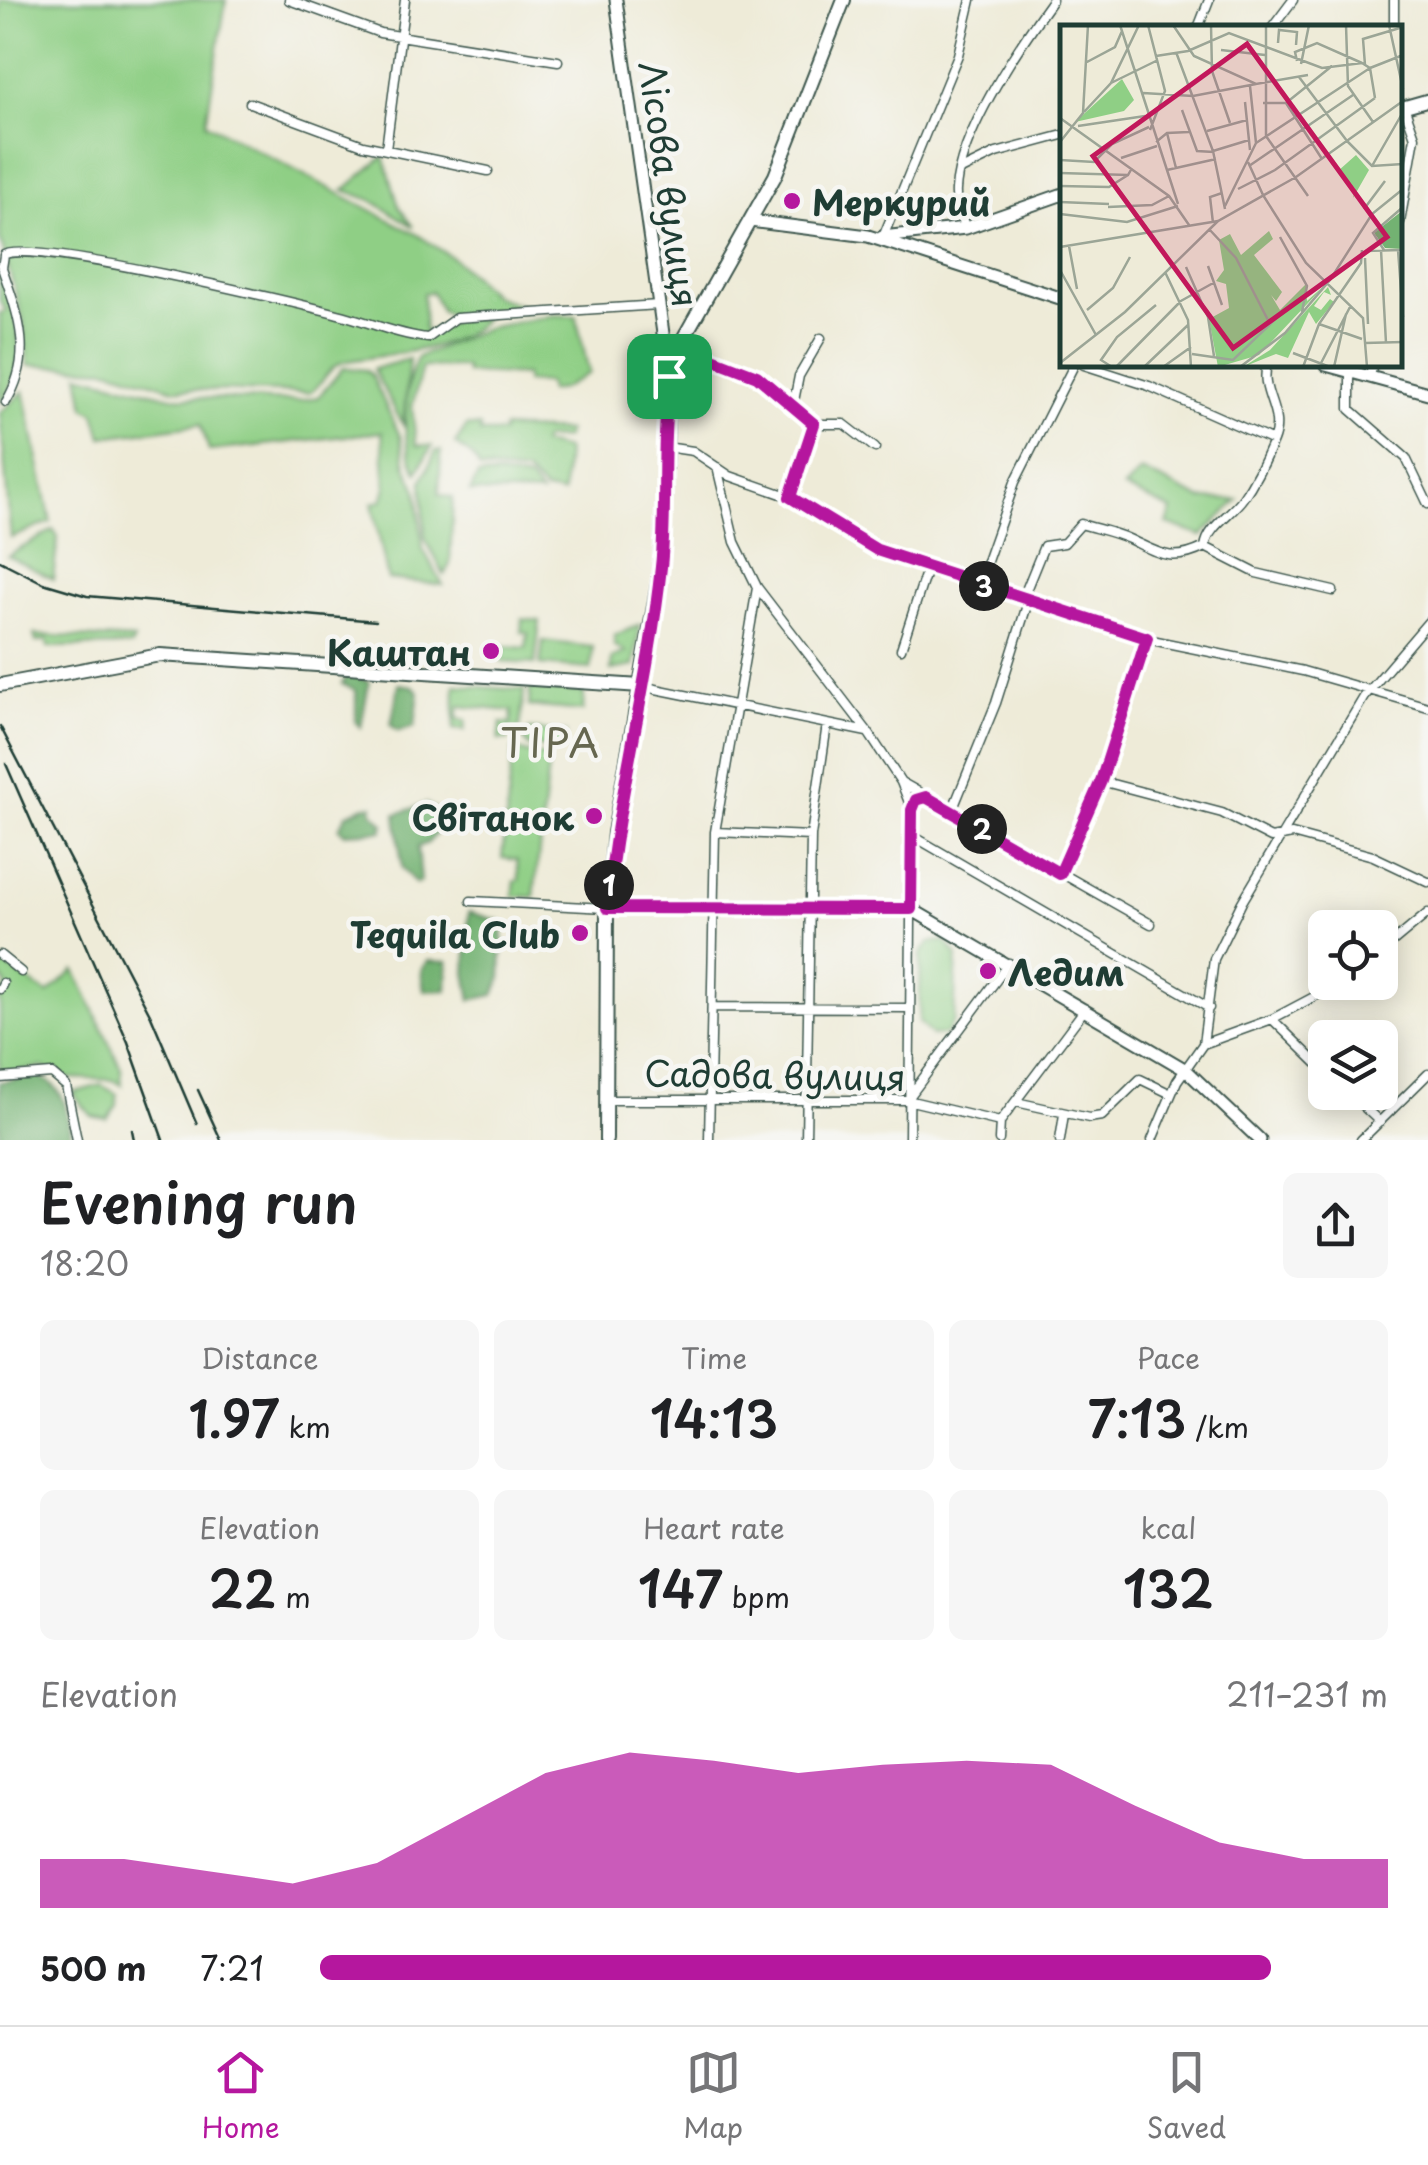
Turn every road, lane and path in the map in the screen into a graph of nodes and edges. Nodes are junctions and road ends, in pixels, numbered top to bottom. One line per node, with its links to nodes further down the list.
1 (289, 0): 11 (street)
2 (405, 0): 11 (street)
3 (616, 0): 29 (street, Лісова вулиця)
4 (844, 0): 23 (main road)
5 (971, 0): 26 (street)
6 (1052, 0): 20 (street)
7 (1210, 0): 9 (street)
8 (1293, 0): 10 (street)
9 (1199, 25)
10 (1274, 25)
11 (400, 34): 12 (street); 18 (street)
12 (558, 60)
13 (1428, 100): 15 (street)
14 (250, 103): 18 (street)
15 (1403, 106)
16 (1403, 108): 22 (street)
17 (1060, 136): 20 (street)
18 (386, 149): 19 (street)
19 (488, 171)
20 (959, 171): 24 (street)
21 (1060, 195): 24 (street)
22 (1403, 205)
23 (750, 221): 25 (street); 31 (main road)
24 (966, 228): 26 (street)
25 (868, 236): 26 (street); 28 (street)
26 (883, 237)
27 (1, 264): 29 (street); 40 (street)
28 (1060, 297)
29 (659, 305): 38 (street, Лісова вулиця)
30 (821, 338): 41 (street)
31 (679, 346): 38 (main road); 41 (street)
32 (1072, 368): 51 (street)
33 (1093, 368): 43 (street)
34 (1267, 368): 43 (street)
35 (1338, 368): 37 (street)
36 (1372, 370): 37 (street); 39 (street)
37 (1350, 371): 48 (street)
38 (669, 376): 44 (main road)
39 (1428, 394)
40 (6, 402)
41 (793, 406): 42 (street)
42 (814, 424): 45 (street); 47 (street)
43 (1273, 441): 49 (street)
44 (666, 447): 46 (street); 59 (main road)
45 (875, 448)
46 (716, 464): 47 (street); 52 (street)
47 (790, 497): 50 (street)
48 (1428, 504)
49 (1204, 547): 53 (street); 54 (street)
50 (928, 566): 51 (street); 57 (street)
51 (979, 584): 54 (street)
52 (757, 587): 61 (street); 64 (street)
53 (1333, 591)
54 (1025, 601): 56 (street); 69 (street)
55 (1428, 622): 60 (street)
56 (1147, 638): 60 (street); 65 (street)
57 (901, 649)
58 (0, 685): 59 (main road)
59 (641, 686): 61 (street); 77 (main road)
60 (1374, 690): 62 (street); 71 (street)
61 (738, 707): 63 (street); 70 (street)
62 (1428, 707)
63 (827, 724): 64 (street); 72 (street)
64 (868, 732): 66 (street)
65 (1101, 781): 71 (street); 74 (street)
66 (901, 782): 67 (street); 68 (street)
67 (926, 797): 68 (street); 69 (street)
68 (912, 810): 73 (street)
69 (952, 811): 74 (street)
70 (715, 832): 72 (street); 80 (street)
71 (1281, 835): 75 (street); 90 (street)
72 (811, 836): 78 (street)
73 (914, 836): 79 (street); 90 (street)
74 (1060, 874): 82 (street)
75 (1428, 882)
76 (471, 901): 77 (street)
77 (607, 908): 80 (street); 101 (main road)
78 (810, 908): 79 (street); 80 (street); 91 (street)
79 (911, 909): 85 (street); 89 (street)
80 (714, 910): 88 (street)
81 (1428, 913): 83 (street)
82 (1151, 924)
83 (1398, 938)
84 (0, 955): 86 (street)
85 (1008, 964): 92 (street); 102 (street)
86 (21, 972)
87 (1308, 1000): 93 (street)
88 (712, 1007): 91 (street); 100 (street)
89 (909, 1008): 91 (street); 102 (street)
90 (1210, 1008): 94 (street)
91 (808, 1009): 103 (street)
92 (1085, 1009): 96 (street); 104 (street)
93 (1272, 1019): 94 (street); 95 (street)
94 (1203, 1044): 96 (street)
95 (1308, 1054)
96 (1186, 1070): 99 (street); 117 (street)
97 (1428, 1074): 108 (street)
98 (0, 1078): 109 (street)
99 (1170, 1094): 106 (street); 116 (street)
100 (709, 1097): 101 (street, Садова вулиця); 103 (street, Садова вулиця); 111 (street)
101 (606, 1100): 110 (main road)
102 (908, 1100): 103 (street, Садова вулиця); 107 (street, Садова вулиця); 113 (street)
103 (805, 1102): 112 (street)
104 (1016, 1102): 106 (street); 107 (street)
105 (1367, 1110): 108 (street)
106 (1064, 1114): 115 (street)
107 (1000, 1122): 114 (street)
108 (1380, 1122): 118 (street)
109 (77, 1140)
110 (606, 1140)
111 (709, 1140)
112 (806, 1140)
113 (910, 1140)
114 (999, 1140)
115 (1060, 1140)
116 (1152, 1140)
117 (1260, 1140)
118 (1361, 1140)

